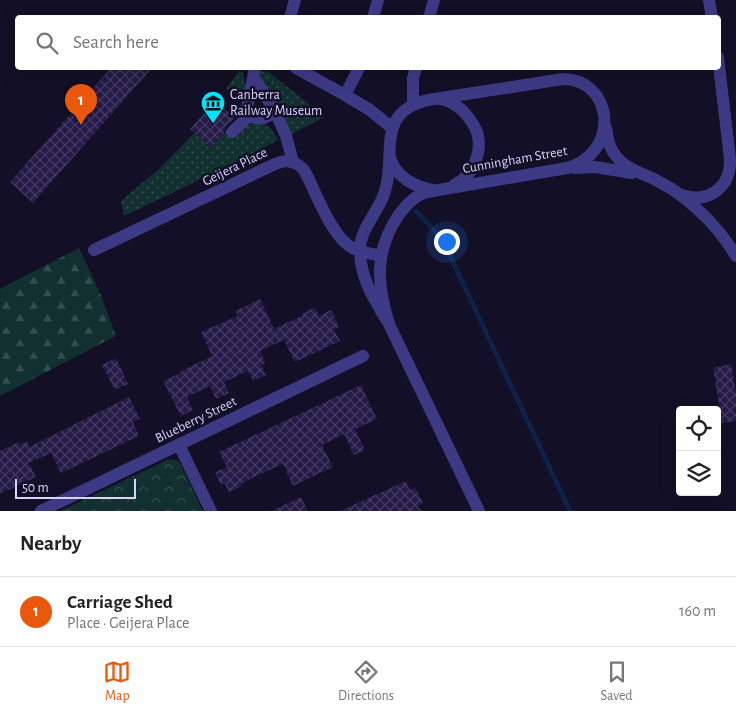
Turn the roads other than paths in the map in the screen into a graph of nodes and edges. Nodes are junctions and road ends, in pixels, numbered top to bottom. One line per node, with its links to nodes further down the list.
1 (295, 0): 5 (street)
2 (378, 0): 6 (street)
3 (434, 0): 7 (street)
4 (709, 0): 8 (street)
5 (291, 15)
6 (375, 15)
7 (430, 15)
8 (712, 15)
9 (300, 70): 14 (street)
10 (358, 70): 14 (street)
11 (415, 70): 16 (street)
12 (720, 70): 28 (street)
13 (254, 73): 17 (street); 18 (street)
14 (345, 95): 20 (street)
15 (435, 99): 16 (street); 19 (street); 26 (street)
16 (413, 104): 20 (street, Cunningham Street)
17 (274, 111): 18 (street); 23 (street)
18 (249, 116): 21 (street)
19 (605, 118): 24 (street, Cunningham Street); 25 (street)
20 (392, 128): 22 (street, Cunningham Street)
21 (232, 132)
22 (389, 148): 27 (street); 30 (street, Cunningham Street)
23 (293, 162): 29 (street, Geijera Place); 30 (street)
24 (566, 168): 25 (street); 26 (street, Cunningham Street)
25 (651, 178): 28 (street)
26 (449, 187): 27 (street, Cunningham Street)
27 (433, 190): 31 (street, Cunningham Street)
28 (678, 193): 32 (street)
29 (94, 250)
30 (360, 250): 31 (street); 33 (street, Cunningham Street)
31 (381, 256): 33 (street, Cunningham Street)
32 (736, 256)
33 (389, 324): 38 (street, Cunningham Street)
34 (363, 356): 35 (street, Blueberry Street)
35 (179, 445): 36 (street, Blueberry Street); 37 (street)
36 (41, 511)
37 (211, 511)
38 (478, 511)

